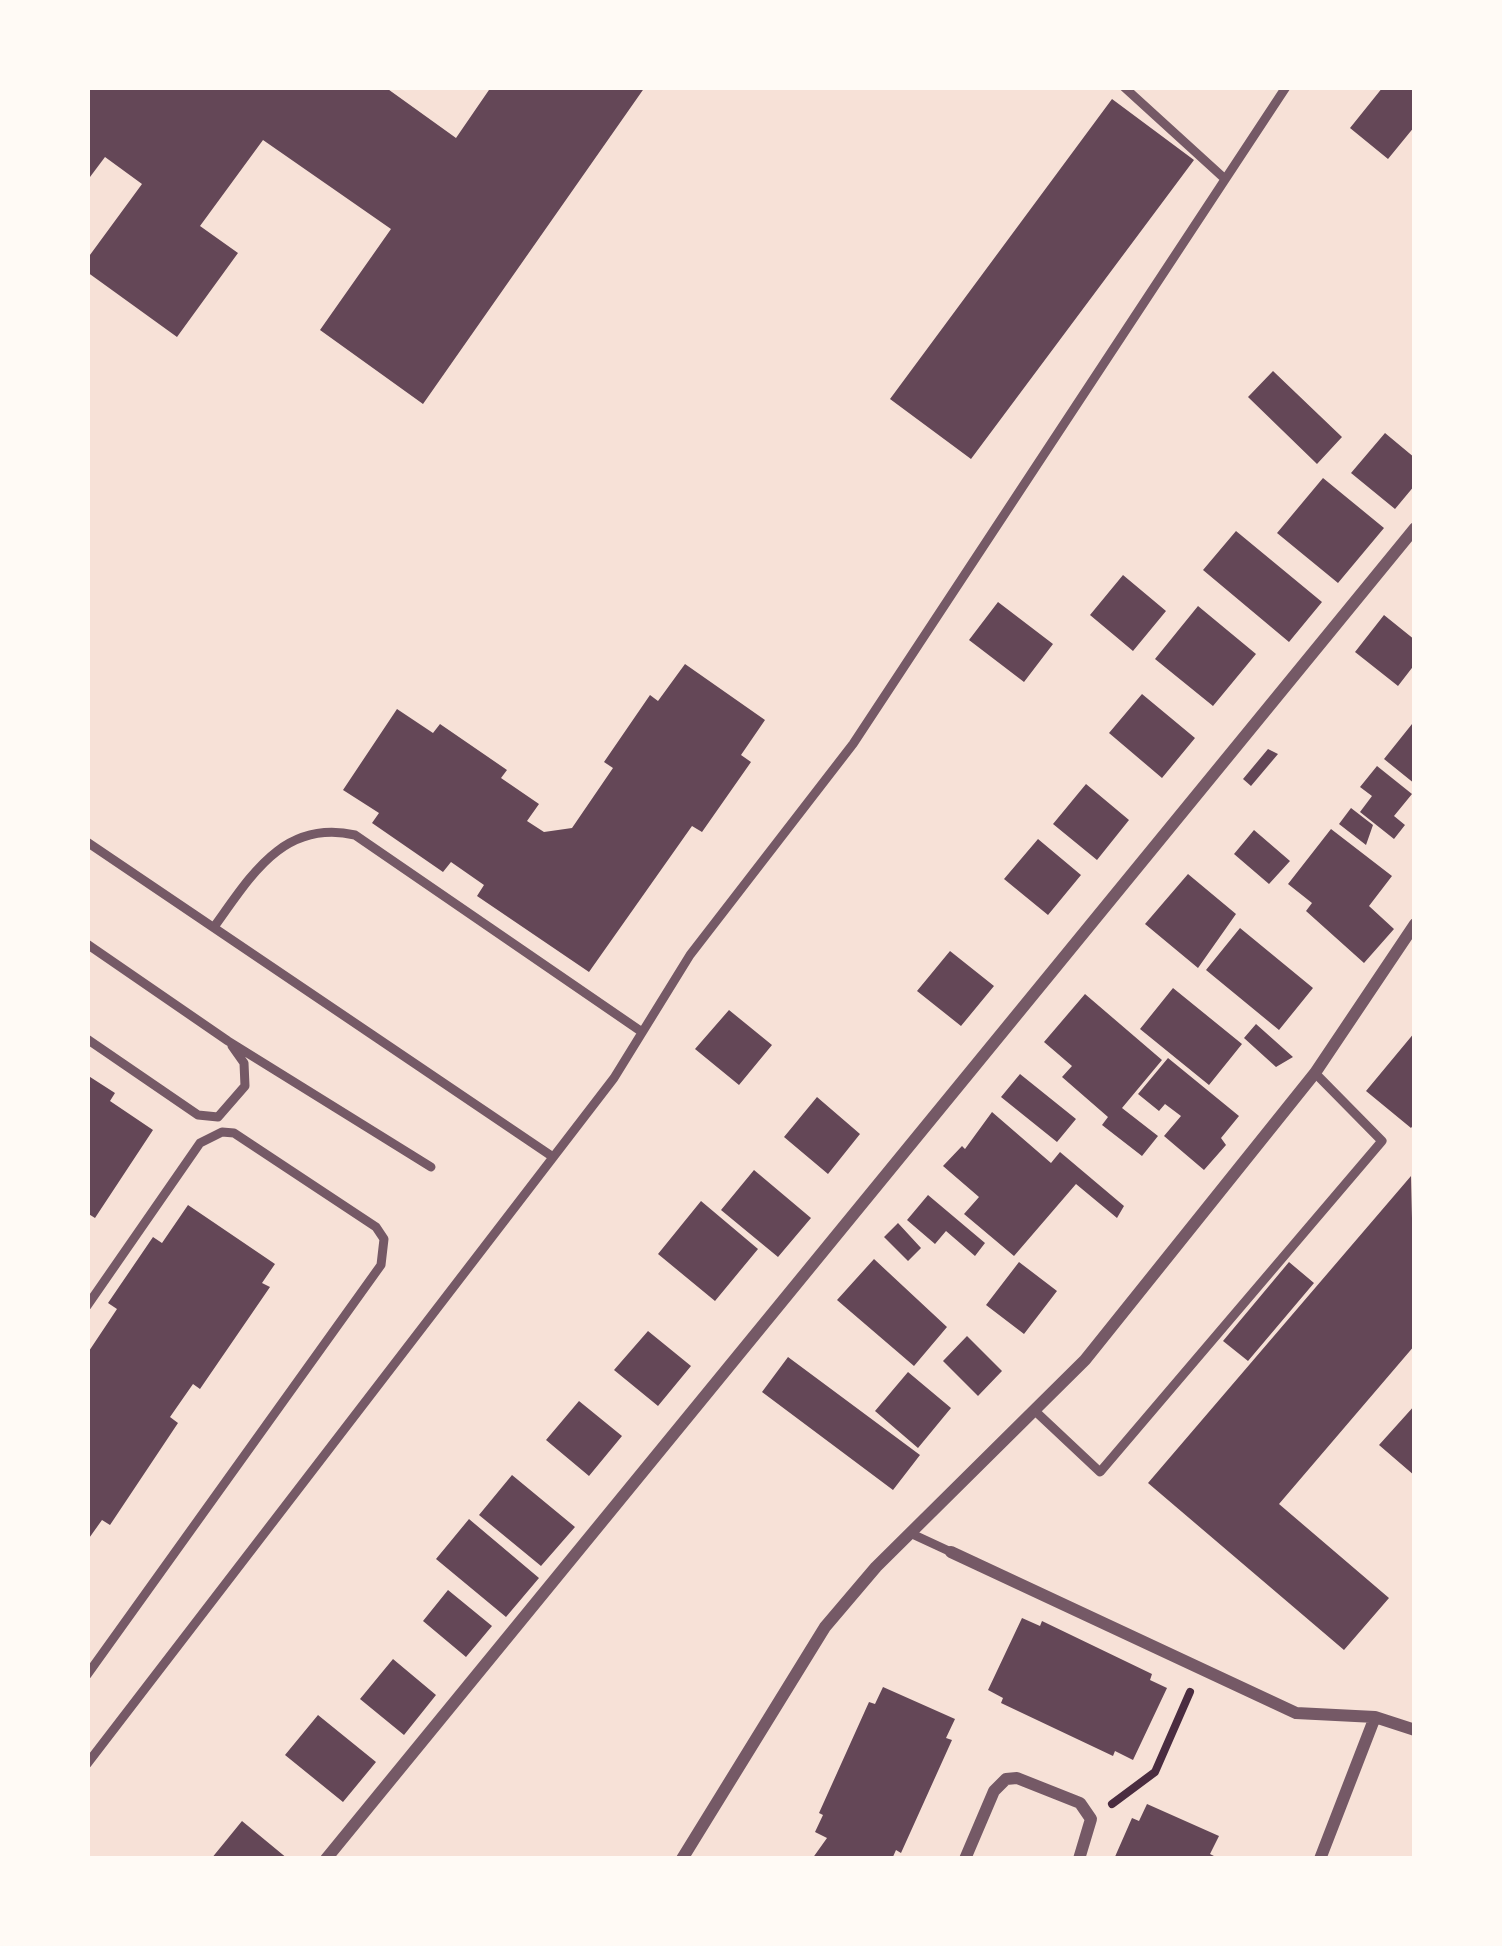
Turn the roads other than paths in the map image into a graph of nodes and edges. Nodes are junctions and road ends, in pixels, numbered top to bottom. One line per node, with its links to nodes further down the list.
1 (1124, 87): 3 (lane)
2 (1286, 87): 3 (lane)
3 (1225, 179): 9 (lane)
4 (1415, 528): 23 (street)
5 (87, 842): 7 (lane)
6 (1415, 924): 12 (street)
7 (214, 928): 9 (lane); 13 (lane)
8 (87, 944): 11 (lane)
9 (642, 1032): 13 (lane)
10 (87, 1039): 11 (lane)
11 (228, 1041): 14 (lane)
12 (1315, 1073): 16 (street); 16 (lane)
13 (553, 1157): 22 (lane)
14 (431, 1167)
15 (87, 1306): 19 (lane)
16 (1034, 1410): 17 (street)
17 (910, 1533): 18 (lane); 24 (street)
18 (951, 1552): 20 (street)
19 (87, 1675)
20 (1375, 1718): 21 (street); 27 (street)
21 (1415, 1730)
22 (87, 1764)
23 (326, 1859)
24 (682, 1859)
25 (965, 1859): 26 (street)
26 (1078, 1859)
27 (1320, 1859)

